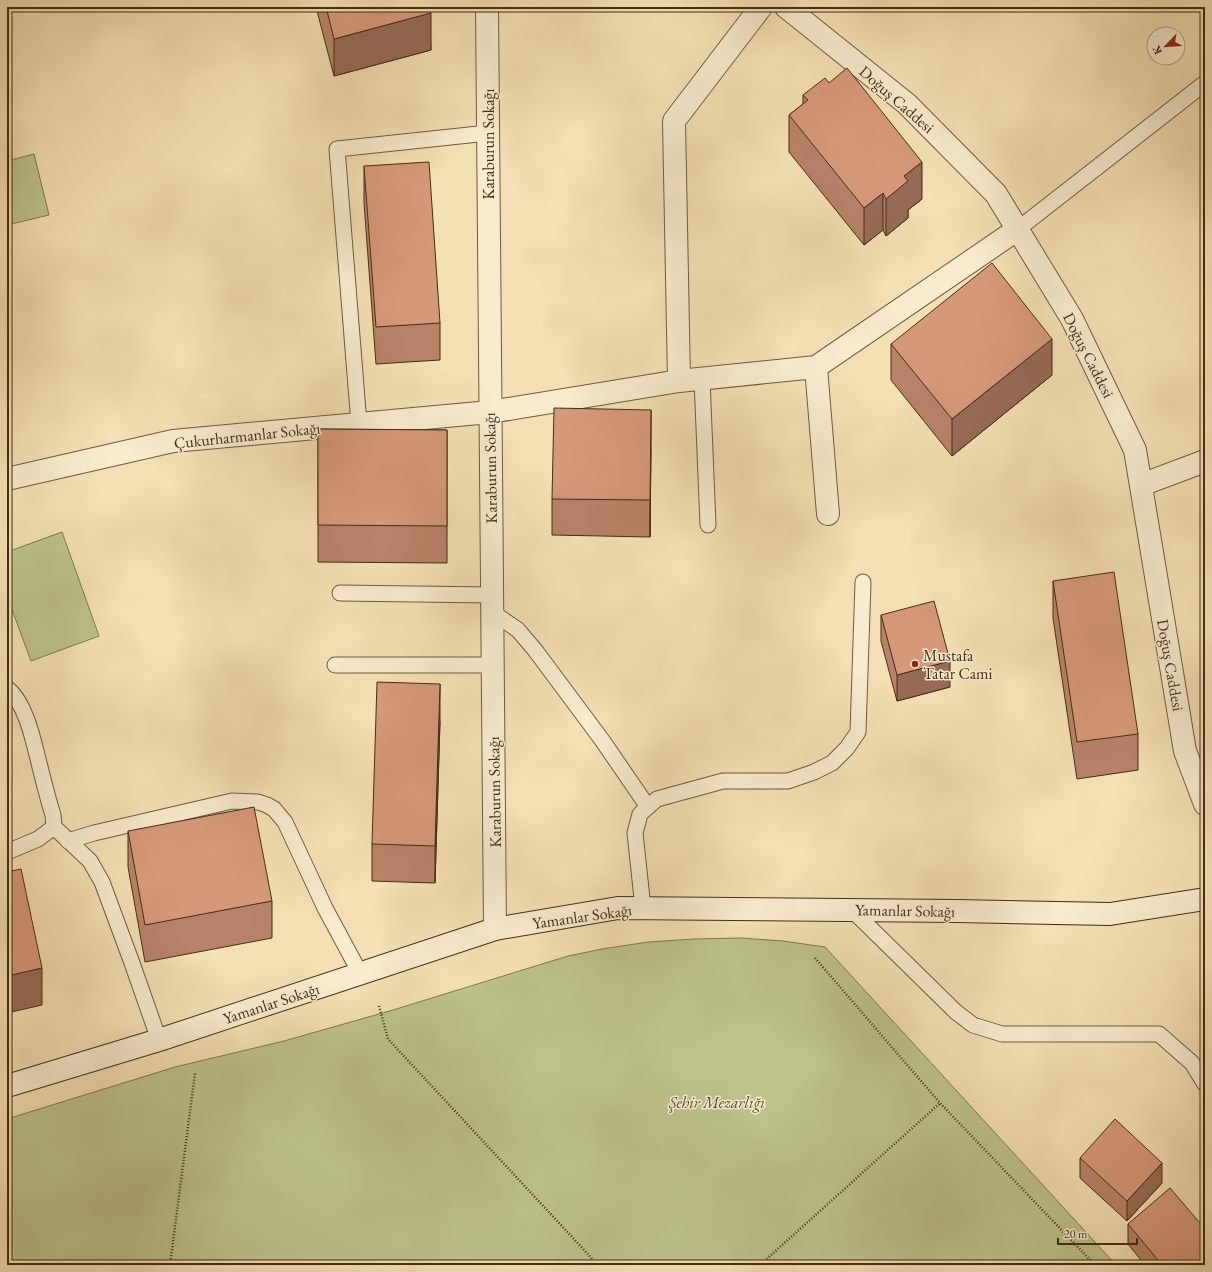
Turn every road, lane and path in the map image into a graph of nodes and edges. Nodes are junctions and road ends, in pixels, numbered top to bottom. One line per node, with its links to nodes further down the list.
1 (487, 7): 5 (street, Karaburun Sokağı)
2 (762, 7): 9 (street)
3 (786, 7): 6 (street, Doğuş Caddesi)
4 (1205, 83): 6 (lane)
5 (488, 133): 10 (street, Karaburun Sokağı); 11 (lane)
6 (1018, 229): 7 (street); 14 (street, Doğuş Caddesi)
7 (816, 366): 8 (street, Çukurharmanlar Sokağı); 15 (street)
8 (702, 379): 9 (street, Çukurharmanlar Sokağı); 16 (lane)
9 (679, 381): 10 (street, Çukurharmanlar Sokağı)
10 (490, 412): 11 (street, Çukurharmanlar Sokağı); 19 (street, Karaburun Sokağı)
11 (359, 424): 13 (street, Çukurharmanlar Sokağı)
12 (1205, 461): 14 (street)
13 (7, 479)
14 (1141, 485): 23 (street, Doğuş Caddesi)
15 (828, 514)
16 (708, 525)
17 (863, 582): 24 (lane)
18 (340, 593): 19 (lane)
19 (492, 603): 21 (street, Karaburun Sokağı); 24 (lane)
20 (335, 665): 21 (lane)
21 (492, 665): 31 (street, Karaburun Sokağı)
22 (7, 688): 25 (lane)
23 (1205, 804)
24 (648, 807): 29 (lane)
25 (54, 827): 26 (lane); 27 (lane)
26 (68, 841): 33 (lane); 35 (lane)
27 (7, 852)
28 (1205, 899): 30 (street, Yamanlar Sokağı)
29 (643, 908): 30 (street, Yamanlar Sokağı); 31 (street, Yamanlar Sokağı)
30 (852, 910): 37 (lane)
31 (495, 929): 33 (street, Yamanlar Sokağı)
32 (815, 958): 39 (path)
33 (360, 973): 35 (street, Yamanlar Sokağı)
34 (379, 1006): 41 (path)
35 (159, 1040): 38 (street, Yamanlar Sokağı)
36 (195, 1073): 40 (path)
37 (1205, 1084)
38 (7, 1086)
39 (940, 1103): 42 (path); 43 (path)
40 (170, 1265)
41 (598, 1265)
42 (760, 1265)
43 (1095, 1265)

